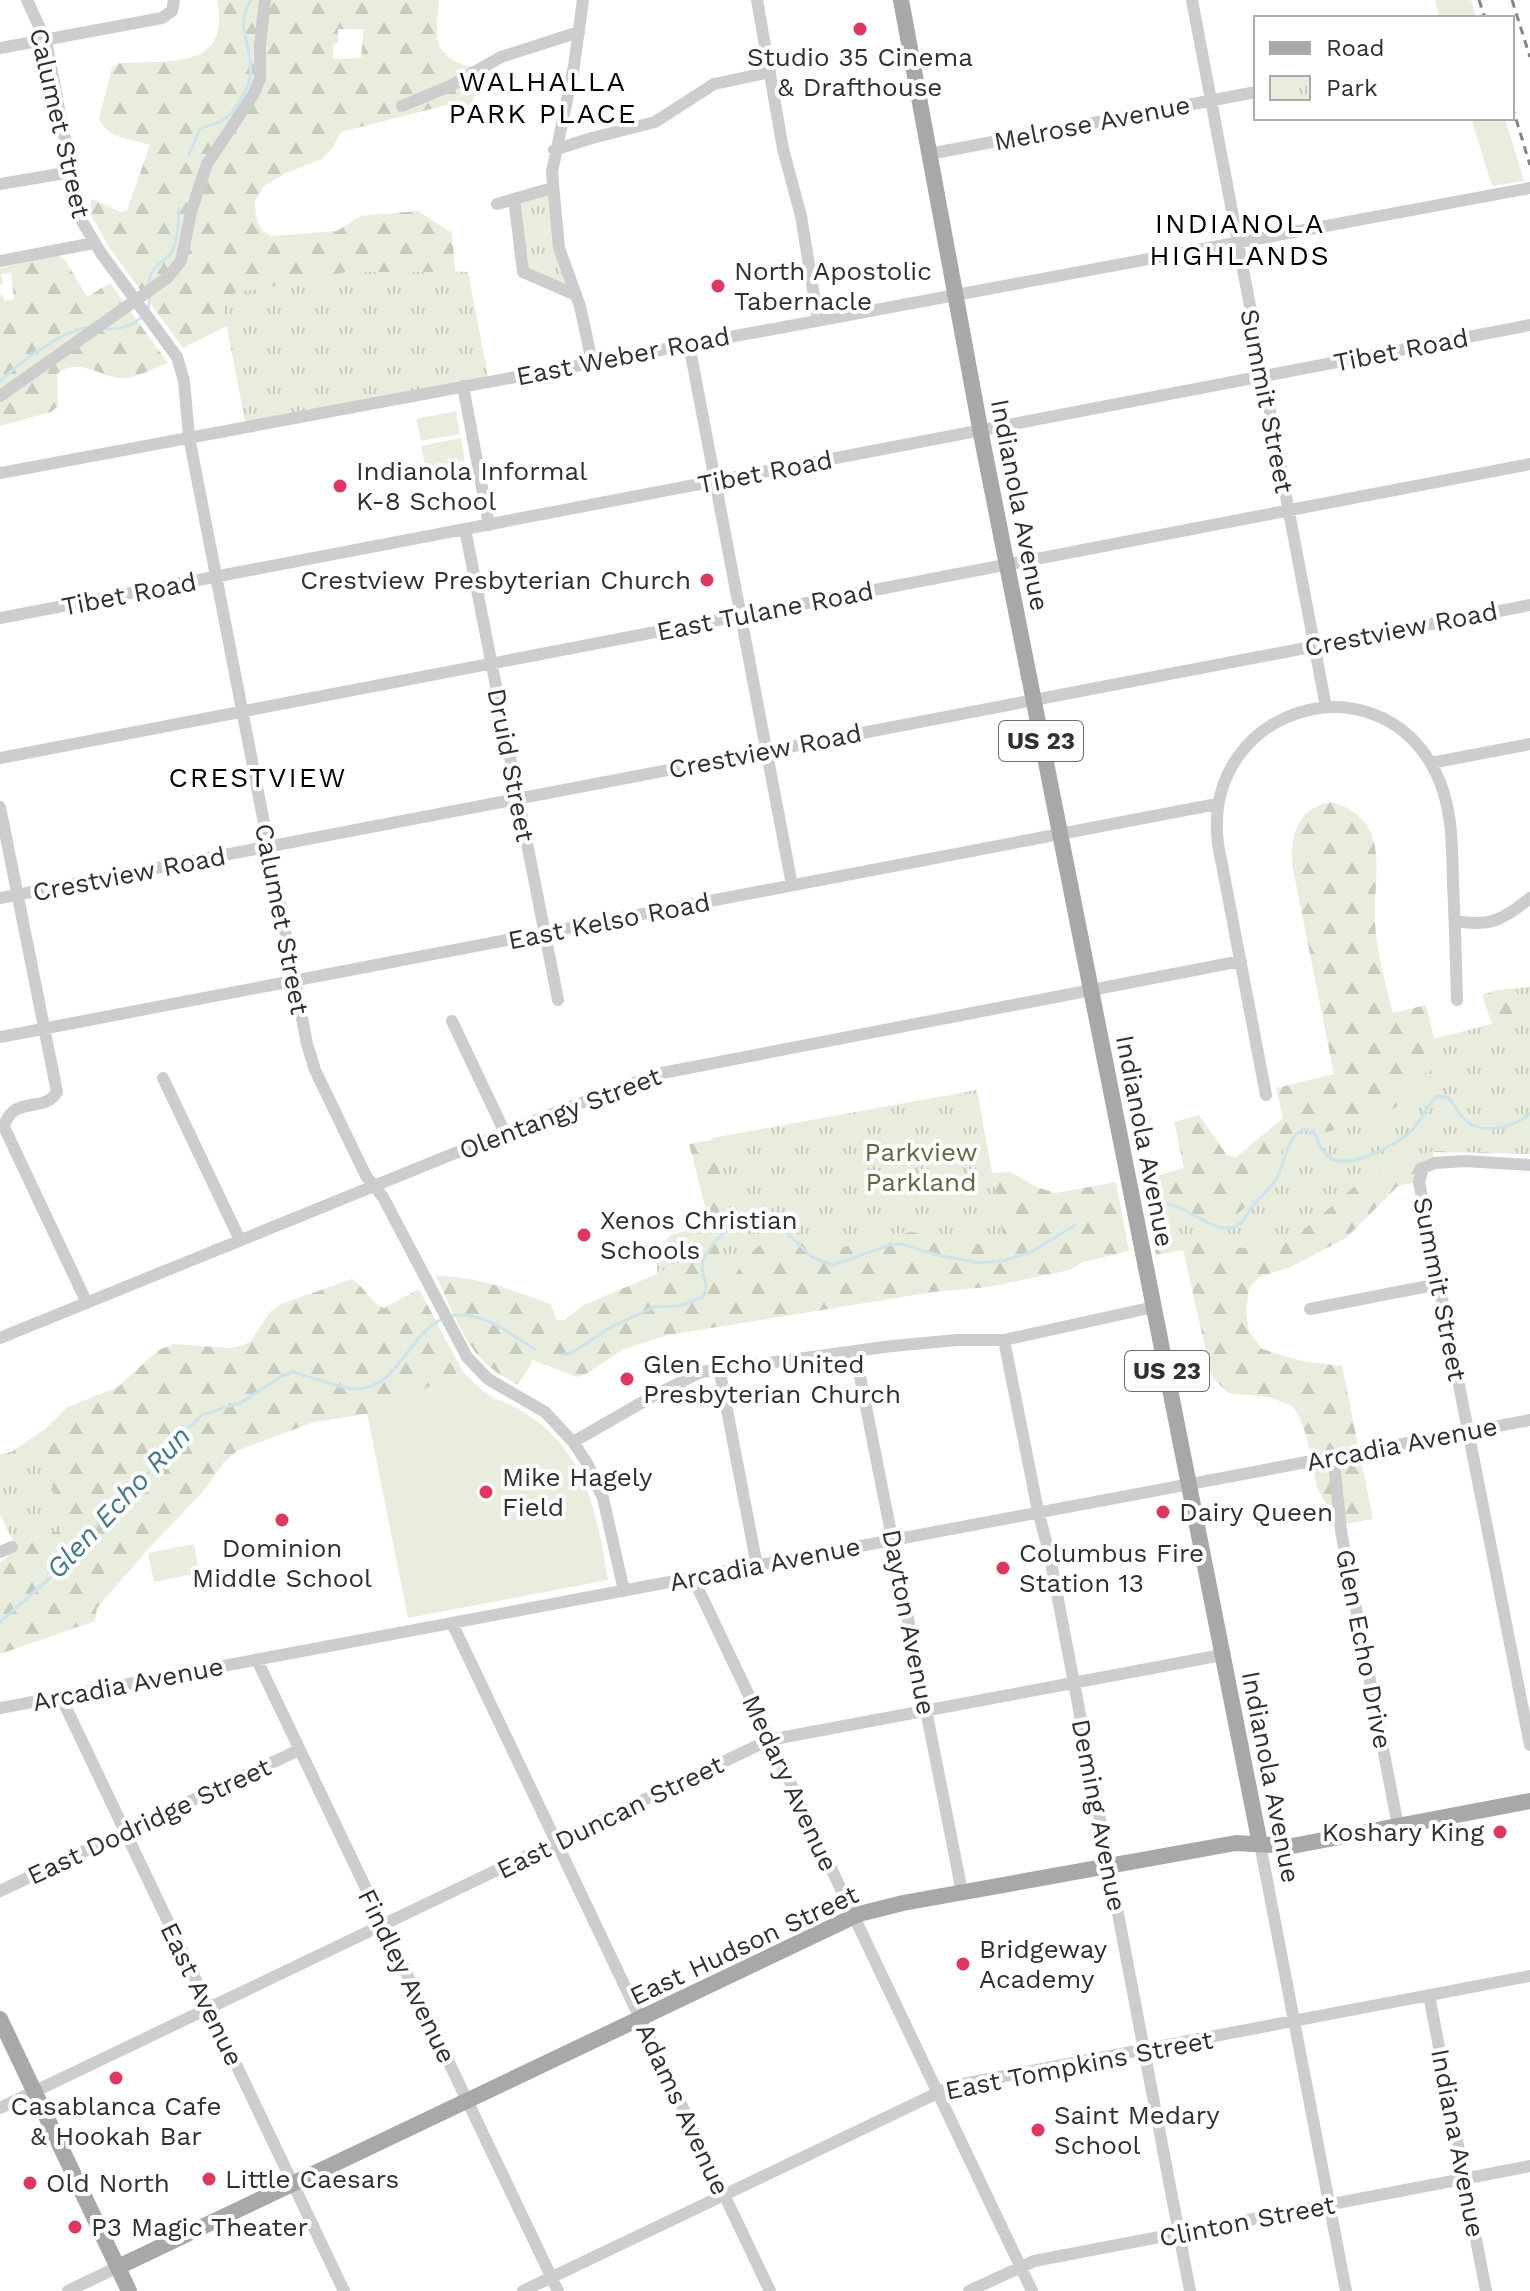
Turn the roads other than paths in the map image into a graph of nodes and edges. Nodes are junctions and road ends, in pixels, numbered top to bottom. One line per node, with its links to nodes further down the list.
1 (27, 0): 9 (street, Calumet Street)
2 (265, 0): 34 (street)
3 (583, 0): 8 (street)
4 (757, 0): 11 (street)
5 (902, 0): 16 (main road, Indianola Avenue / US 23)
6 (1192, 0): 13 (street, Summit Street)
7 (173, 6): 9 (street)
8 (579, 32): 14 (street); 15 (street)
9 (46, 41): 10 (street); 17 (street, Calumet Street)
10 (0, 48)
11 (770, 72): 15 (street); 28 (street)
12 (1254, 92): 13 (street, Melrose Avenue)
13 (1211, 100): 16 (street, Melrose Avenue); 23 (street, Summit Street)
14 (402, 106)
15 (554, 150): 19 (street)
16 (929, 154): 26 (main road, Indianola Avenue / US 23)
17 (71, 172): 18 (street); 24 (street, Calumet Street)
18 (0, 184)
19 (552, 188): 21 (street); 27 (street)
20 (1530, 188): 23 (street, East Weber Road)
21 (514, 199): 22 (street); 27 (street)
22 (497, 204)
23 (1237, 242): 26 (street, East Weber Road); 32 (street, Summit Street)
24 (98, 248): 25 (street); 36 (street, Calumet Street, bridge)
25 (0, 261)
26 (955, 294): 28 (street, East Weber Road); 35 (main road, Indianola Avenue / US 23)
27 (576, 295): 31 (street)
28 (818, 320): 30 (street, East Weber Road)
29 (1530, 325): 32 (street, Tibet Road)
30 (689, 344): 31 (street, East Weber Road); 39 (street)
31 (592, 362): 33 (street, East Weber Road)
32 (1263, 377): 35 (street, Tibet Road); 40 (street, Summit Street)
33 (463, 386): 36 (street, East Weber Road); 41 (street)
34 (0, 396)
35 (981, 431): 39 (street, Tibet Road); 43 (main road, Indianola Avenue / US 23)
36 (189, 437): 38 (street, East Weber Road); 44 (street, Calumet Street)
37 (1530, 464): 40 (street, East Tulane Road)
38 (0, 473)
39 (715, 481): 41 (street, Tibet Road); 46 (street)
40 (1288, 511): 43 (street, East Tulane Road); 48 (street, Summit Street)
41 (489, 525): 42 (street, Tibet Road)
42 (465, 529): 44 (street, Tibet Road); 49 (street, Druid Street)
43 (1007, 565): 46 (street, East Tulane Road); 50 (main road, Indianola Avenue / US 23)
44 (216, 577): 47 (street, Tibet Road); 52 (street, Calumet Street)
45 (1530, 605): 48 (street, Crestview Road)
46 (741, 616): 49 (street, East Tulane Road); 54 (street)
47 (0, 618)
48 (1313, 646): 50 (street, Crestview Road); 51 (street, Summit Street)
49 (492, 664): 52 (street, East Tulane Road); 57 (street, Druid Street)
50 (1033, 700): 54 (street, Crestview Road); 60 (main road, Indianola Avenue / US 23)
51 (1326, 707): 56 (street); 58 (street)
52 (241, 712): 55 (street, East Tulane Road); 61 (street, Calumet Street)
53 (1530, 744): 56 (street)
54 (767, 751): 57 (street, Crestview Road); 62 (street)
55 (0, 758)
56 (1431, 763): 66 (street)
57 (518, 799): 61 (street, Crestview Road); 67 (street, Druid Street)
58 (1217, 804): 60 (street, East Kelso Road); 68 (street)
59 (0, 807): 63 (street)
60 (1060, 834): 62 (street, East Kelso Road); 70 (main road, Indianola Avenue / US 23)
61 (267, 847): 63 (street, Crestview Road); 69 (street, Calumet Street)
62 (792, 885): 67 (street, East Kelso Road)
63 (17, 895): 64 (street, Crestview Road); 74 (street)
64 (0, 898)
65 (1530, 898): 66 (street)
66 (1455, 921): 72 (street)
67 (544, 933): 69 (street, East Kelso Road); 71 (street, Druid Street)
68 (1241, 961): 70 (street, Olentangy Street); 77 (street)
69 (294, 981): 74 (street, East Kelso Road); 80 (street, Calumet Street)
70 (1091, 990): 78 (street, Olentangy Street); 84 (main road, Indianola Avenue / US 23)
71 (558, 1000)
72 (1457, 1000)
73 (452, 1021): 78 (street)
74 (44, 1029): 75 (street, East Kelso Road); 83 (street)
75 (0, 1037)
76 (163, 1078): 81 (street)
77 (1266, 1095)
78 (505, 1133): 80 (street, Olentangy Street)
79 (1530, 1165): 82 (street, Summit Street)
80 (374, 1186): 81 (street, Olentangy Street); 92 (street, Calumet Street)
81 (240, 1240): 83 (street, Olentangy Street)
82 (1439, 1284): 85 (street); 91 (street, Summit Street)
83 (87, 1303): 86 (street, Olentangy Street)
84 (1154, 1307): 87 (street); 94 (main road, Indianola Avenue / US 23)
85 (1310, 1309)
86 (0, 1338)
87 (1004, 1340): 88 (street); 95 (street, Deming Avenue)
88 (855, 1351): 89 (street); 96 (street, Dayton Avenue)
89 (719, 1368): 92 (street); 97 (street)
90 (1530, 1420): 91 (street, Arcadia Avenue)
91 (1468, 1431): 94 (street, Arcadia Avenue); 108 (street, Summit Street)
92 (573, 1442): 99 (street, Calumet Street)
93 (1335, 1472): 111 (street, Glen Echo Drive)
94 (1189, 1484): 95 (street, Arcadia Avenue); 101 (main road, Indianola Avenue / US 23)
95 (1039, 1513): 96 (street, Arcadia Avenue); 103 (street, Deming Avenue)
96 (893, 1540): 97 (street, Arcadia Avenue); 106 (street, Dayton Avenue)
97 (757, 1566): 98 (street, Arcadia Avenue)
98 (693, 1578): 99 (street, Arcadia Avenue); 107 (street, Medary Avenue)
99 (624, 1591): 100 (street, Arcadia Avenue)
100 (452, 1623): 102 (street, Arcadia Avenue); 113 (street, Adams Avenue)
101 (1222, 1655): 103 (street, East Duncan Street); 114 (main road, Indianola Avenue / US 23)
102 (257, 1660): 104 (street, Arcadia Avenue); 109 (street, Findley Avenue)
103 (1074, 1683): 106 (street, East Duncan Street); 115 (street, Deming Avenue)
104 (61, 1697): 105 (street, Arcadia Avenue); 112 (street, East Avenue)
105 (0, 1708)
106 (926, 1711): 107 (street, East Duncan Street); 117 (street, Dayton Avenue)
107 (769, 1740): 113 (street, East Duncan Street); 118 (street, Medary Avenue)
108 (1530, 1745)
109 (299, 1750): 112 (street, East Dodridge Street); 119 (street, Findley Avenue)
110 (1530, 1801): 111 (main road, East Hudson Street)
111 (1398, 1826): 114 (main road, East Hudson Street)
112 (124, 1833): 116 (street, East Dodridge Street); 122 (street, East Avenue)
113 (557, 1842): 119 (street, East Duncan Street); 124 (street, Adams Avenue)
114 (1260, 1844): 115 (main road, East Hudson Street); 125 (street, Indianola Avenue)
115 (1108, 1866): 117 (main road, East Hudson Street); 126 (street, Deming Avenue)
116 (0, 1891)
117 (962, 1892): 118 (main road, East Hudson Street)
118 (853, 1916): 124 (main road, East Hudson Street); 128 (street, Medary Avenue)
119 (382, 1926): 122 (street, East Duncan Street); 129 (street, Findley Avenue)
120 (1530, 1976): 121 (street, East Tompkins Street)
121 (1429, 1995): 125 (street, East Tompkins Street); 132 (street, Indiana Avenue)
122 (209, 2008): 127 (street, East Duncan Street); 133 (street, East Avenue)
123 (0, 2019): 127 (main road)
124 (640, 2019): 129 (main road, East Hudson Street); 134 (street, Adams Avenue)
125 (1294, 2022): 126 (street, East Tompkins Street); 135 (street, Indianola Avenue)
126 (1143, 2050): 128 (street, East Tompkins Street); 136 (street, Deming Avenue)
127 (34, 2092): 130 (street, East Duncan Street); 138 (main road)
128 (937, 2092): 134 (street, East Tompkins Street); 137 (street, Medary Avenue)
129 (467, 2102): 133 (main road, East Hudson Street); 139 (street, Findley Avenue)
130 (0, 2108)
131 (1530, 2166): 132 (street, Clinton Street)
132 (1465, 2179): 135 (street, Clinton Street); 150 (street, Indiana Avenue)
133 (294, 2185): 138 (main road, East Hudson Street); 142 (street, East Avenue)
134 (724, 2194): 139 (street, East Tompkins Street); 145 (street, Adams Avenue)
135 (1329, 2205): 136 (street, Clinton Street); 149 (street, Indianola Avenue)
136 (1180, 2234): 137 (street, Clinton Street); 148 (street, Deming Avenue)
137 (1020, 2266): 146 (street, Clinton Street); 147 (street, Medary Avenue)
138 (118, 2267): 140 (street); 141 (main road)
139 (552, 2278): 143 (street, East Tompkins Street); 144 (street, Findley Avenue)
140 (68, 2291)
141 (129, 2291)
142 (344, 2291)
143 (523, 2291)
144 (558, 2291)
145 (770, 2291)
146 (969, 2291)
147 (1032, 2291)
148 (1190, 2291)
149 (1346, 2291)
150 (1486, 2291)

